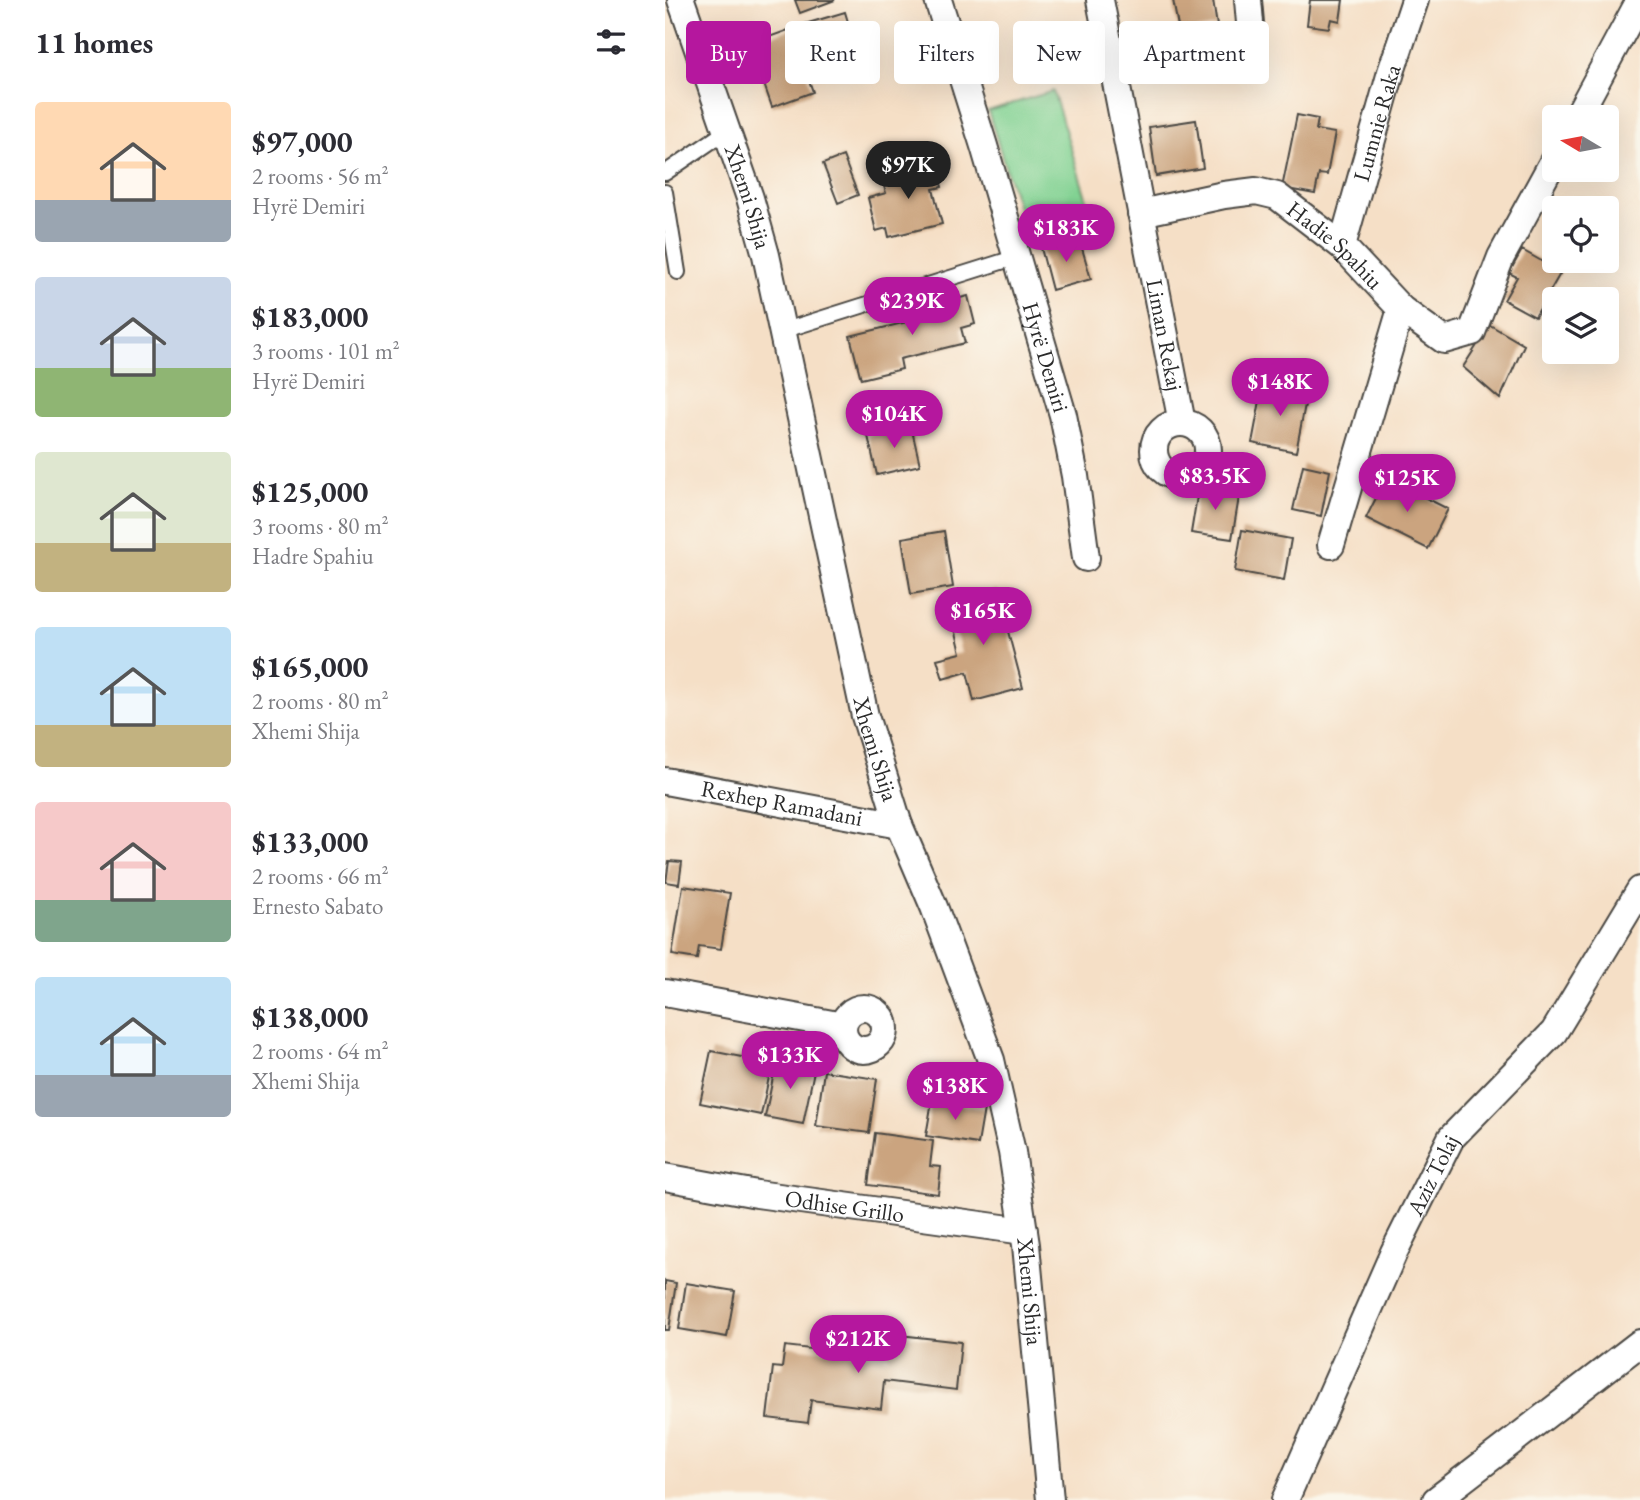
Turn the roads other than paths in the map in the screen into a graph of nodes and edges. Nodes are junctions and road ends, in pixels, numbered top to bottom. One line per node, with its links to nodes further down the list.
1 (681, 0): 7 (street, Xhemi Shija)
2 (938, 0): 13 (street, Hyrë Demiri)
3 (1100, 0): 11 (street, Liman Rekaj)
4 (1415, 0): 12 (street, Lumnie Raka)
5 (1640, 0): 6 (street)
6 (1583, 105)
7 (725, 132): 8 (lane); 16 (street, Xhemi Shija)
8 (665, 173)
9 (1542, 182): 15 (street, Hadie Spahiu)
10 (665, 192): 14 (lane)
11 (1141, 214): 12 (street, Hadie Spahiu); 17 (street, Liman Rekaj)
12 (1342, 246): 15 (street, Hadie Spahiu)
13 (1017, 257): 16 (lane); 19 (street, Hyrë Demiri)
14 (678, 272)
15 (1401, 309): 18 (street)
16 (782, 331): 21 (street, Xhemi Shija)
17 (1182, 423)
18 (1331, 545)
19 (1086, 558)
20 (665, 781): 21 (street, Rexhep Ramadani)
21 (899, 825): 26 (street, Xhemi Shija)
22 (1640, 890): 29 (street, Aziz Tolaj)
23 (665, 993): 24 (street)
24 (843, 1026)
25 (665, 1177): 26 (street, Odhise Grillo)
26 (1024, 1231): 28 (street, Xhemi Shija)
27 (1640, 1343): 30 (street)
28 (1050, 1500)
29 (1285, 1500)
30 (1436, 1500)

